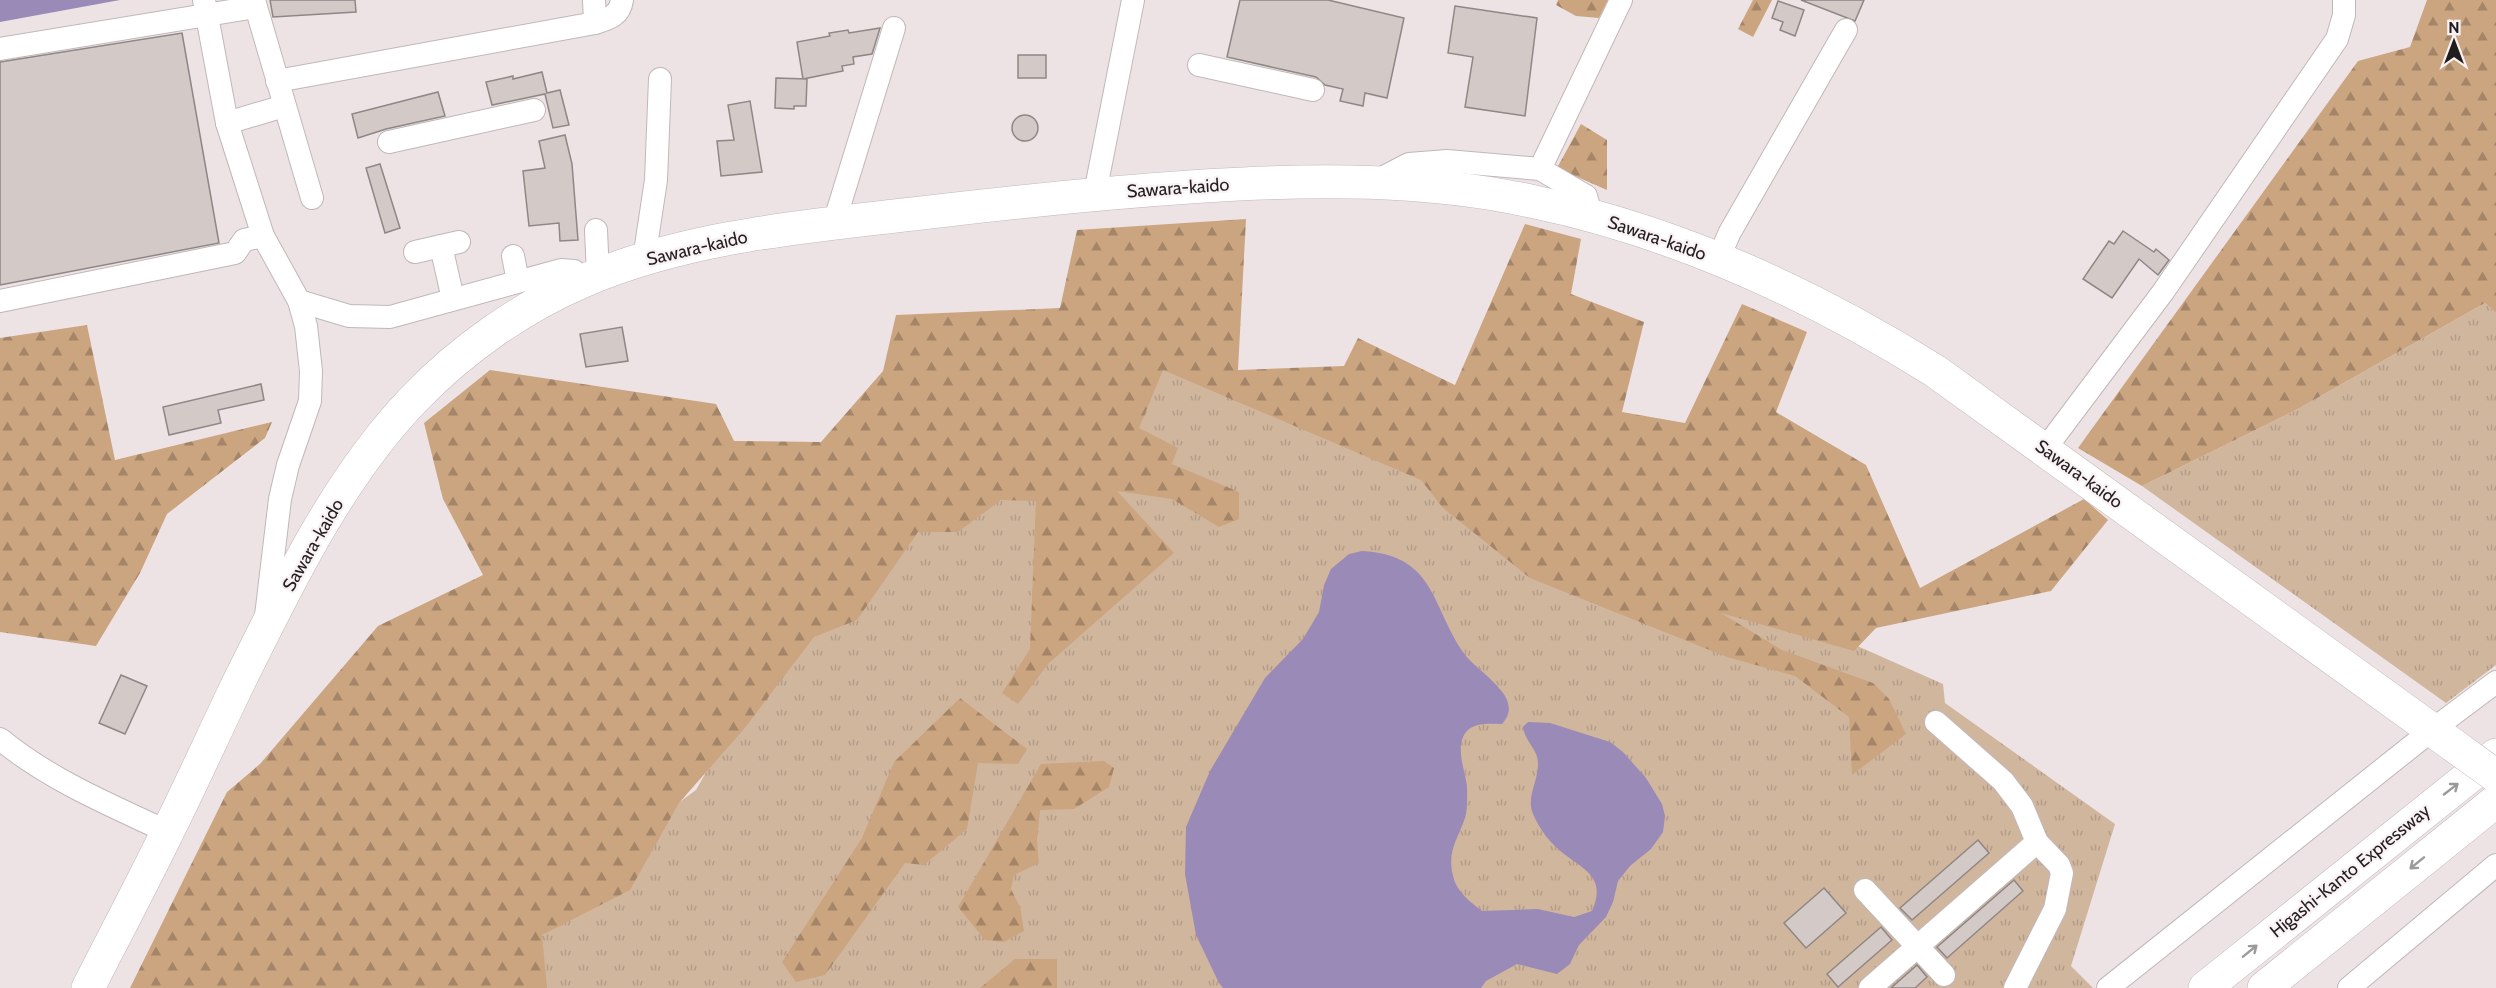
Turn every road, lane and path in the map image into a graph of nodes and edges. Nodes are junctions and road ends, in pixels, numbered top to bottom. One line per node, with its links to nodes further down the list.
1 (594, 0): 9 (street)
2 (622, 0): 9 (street)
3 (1133, 0): 23 (street)
4 (1621, 0): 21 (street)
5 (2343, 0): 38 (street)
6 (254, 4): 7 (street); 15 (street)
7 (228, 6): 8 (street)
8 (205, 8): 12 (street); 19 (street)
9 (595, 23): 15 (street)
10 (894, 28): 26 (street)
11 (1846, 30): 32 (street)
12 (0, 49)
13 (1199, 65): 16 (street)
14 (660, 79): 31 (street)
15 (277, 81): 17 (street)
16 (1313, 90)
17 (284, 106): 19 (street); 24 (street)
18 (534, 110): 20 (street)
19 (227, 123): 28 (street)
20 (389, 142)
21 (1540, 169): 22 (street); 25 (street)
22 (1373, 183): 23 (highway, Sawara-kaido); 25 (highway, Sawara-kaido)
23 (1095, 193): 26 (highway, Sawara-kaido)
24 (312, 198)
25 (1591, 215): 32 (highway, Sawara-kaido)
26 (834, 223): 31 (highway, Sawara-kaido)
27 (596, 230): 33 (street)
28 (264, 236): 36 (street); 37 (street)
29 (415, 252): 35 (street)
30 (513, 256): 34 (street)
31 (644, 259): 33 (highway, Sawara-kaido)
32 (1718, 259): 38 (highway, Sawara-kaido)
33 (589, 278): 34 (street); 39 (highway, Sawara-kaido)
34 (518, 281): 35 (street)
35 (453, 299): 37 (street)
36 (0, 301)
37 (299, 301): 39 (street)
38 (2045, 450): 42 (highway, Sawara-kaido)
39 (262, 635): 47 (highway, Sawara-kaido)
40 (2496, 682): 42 (street)
41 (1936, 722): 48 (street)
42 (2442, 738): 45 (highway, Sawara-kaido, bridge); 56 (street)
43 (0, 740): 47 (street)
44 (2496, 755): 57 (highway, Higashi-Kanto Expressway, one-way to 44)
45 (2496, 776)
46 (2496, 801): 58 (highway, Higashi-Kanto Expressway, one-way to 58)
47 (168, 831): 53 (highway, Sawara-kaido)
48 (2037, 842): 51 (street); 55 (street)
49 (2496, 865): 59 (street)
50 (1865, 890): 51 (street)
51 (1917, 947): 52 (street); 54 (street)
52 (1944, 975)
53 (88, 988)
54 (1870, 988)
55 (2015, 988)
56 (2108, 988)
57 (2205, 988)
58 (2264, 988)
59 (2349, 988)

